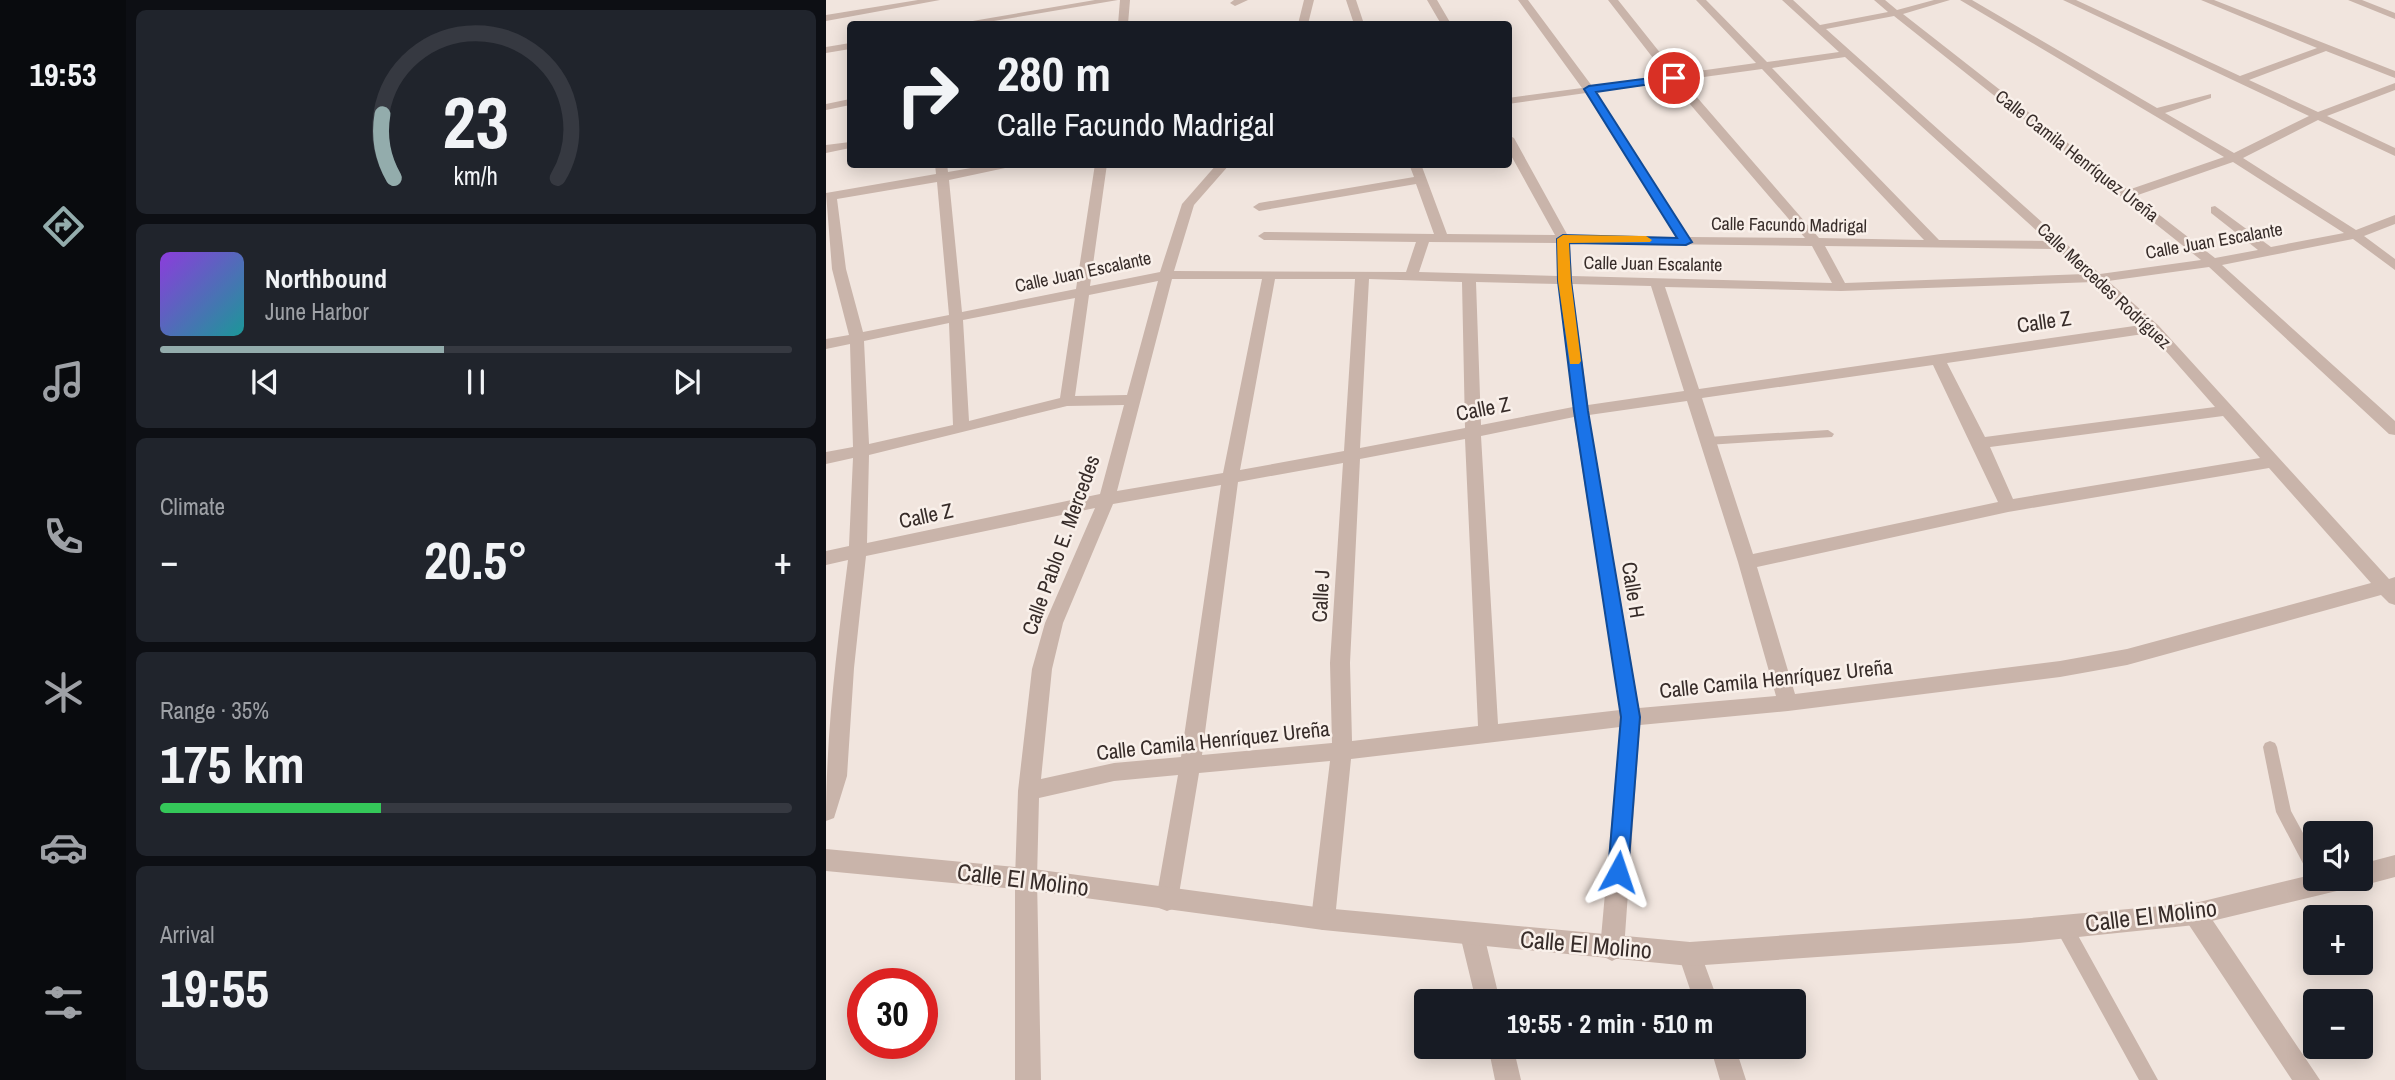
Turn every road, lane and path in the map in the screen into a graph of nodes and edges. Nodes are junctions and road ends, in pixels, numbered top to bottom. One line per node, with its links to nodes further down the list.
1 (935, 0): 17 (street)
2 (1112, 0): 21 (street)
3 (1125, 0): 22 (street)
4 (1309, 0): 23 (street)
5 (1351, 0): 24 (street)
6 (1432, 0): 25 (street)
7 (1523, 0): 36 (street)
8 (1614, 0): 33 (street)
9 (1701, 0): 31 (street)
10 (1787, 0): 26 (street, Calle Mercedes Rodríguez)
11 (1879, 0): 18 (street, Calle Camila Henríquez Ureña)
12 (1945, 0): 18 (street)
13 (1965, 0): 41 (street)
14 (2068, 0): 34 (street)
15 (2206, 0): 28 (street)
16 (2353, 0): 19 (street)
17 (885, 8): 20 (street)
18 (1896, 13): 26 (street); 54 (street, Calle Camila Henríquez Ureña)
19 (2395, 16)
20 (826, 18)
21 (979, 21)
22 (1124, 21)
23 (1304, 21)
24 (1358, 21)
25 (1444, 21)
26 (1818, 28): 30 (street, Calle Mercedes Rodríguez)
27 (847, 46): 29 (street)
28 (2326, 48): 32 (street); 34 (street)
29 (826, 50)
30 (1847, 54): 31 (street); 67 (street, Calle Mercedes Rodríguez)
31 (1762, 65): 33 (street); 66 (street)
32 (2395, 75)
33 (1674, 78): 36 (street); 65 (street)
34 (2239, 80): 42 (street)
35 (2395, 86): 42 (street)
36 (1589, 89): 38 (street); 64 (street)
37 (2207, 96): 41 (street)
38 (1512, 100)
39 (847, 103): 40 (street)
40 (826, 107)
41 (2157, 112): 47 (street)
42 (2318, 116): 46 (street); 47 (street)
43 (1512, 145): 63 (street)
44 (847, 146): 45 (street)
45 (826, 149)
46 (2395, 152)
47 (2234, 158): 54 (street); 59 (street)
48 (975, 168): 52 (street)
49 (1100, 168): 80 (street)
50 (1220, 168): 71 (street, Calle Pablo E. Mercedes)
51 (1417, 168): 53 (street)
52 (942, 171): 55 (street); 81 (street)
53 (1422, 179): 56 (street); 62 (street)
54 (2126, 195): 69 (street, Calle Camila Henríquez Ureña)
55 (828, 197): 83 (street)
56 (1259, 207)
57 (2215, 210): 68 (street)
58 (2395, 219): 59 (street, Calle Juan Escalante)
59 (2356, 235): 68 (street, Calle Juan Escalante); 70 (street)
60 (1264, 236): 61 (street, Calle Facundo Madrigal)
61 (1423, 239): 62 (street, Calle Facundo Madrigal); 74 (street)
62 (1442, 239): 63 (street, Calle Facundo Madrigal)
63 (1563, 239): 64 (street, Calle Facundo Madrigal); 77 (street, Calle H)
64 (1686, 242): 65 (street, Calle Facundo Madrigal)
65 (1817, 244): 66 (street, Calle Facundo Madrigal); 79 (street)
66 (1936, 244): 67 (street, Calle Facundo Madrigal)
67 (2062, 245): 75 (street, Calle Mercedes Rodríguez)
68 (2269, 252): 69 (street, Calle Juan Escalante)
69 (2212, 263): 75 (street, Calle Juan Escalante); 92 (street, Calle Camila Henríquez Ureña)
70 (2395, 266)
71 (1166, 275): 73 (street, Calle Juan Escalante); 80 (street, Calle Juan Escalante); 87 (street, Calle Pablo E. Mercedes)
72 (1362, 275): 73 (street, Calle Juan Escalante); 74 (street, Calle Juan Escalante); 98 (street, Calle J)
73 (1269, 276): 101 (street)
74 (1411, 276): 76 (street, Calle Juan Escalante)
75 (2098, 278): 79 (street, Calle Juan Escalante); 82 (street, Calle Mercedes Rodríguez)
76 (1469, 279): 77 (street, Calle Juan Escalante); 93 (street)
77 (1565, 281): 78 (street, Calle Juan Escalante); 90 (street, Calle H)
78 (1657, 283): 79 (street, Calle Juan Escalante); 86 (street)
79 (1840, 287)
80 (1084, 292): 81 (street, Calle Juan Escalante); 88 (street)
81 (956, 317): 83 (street, Calle Juan Escalante); 91 (street)
82 (2153, 328): 85 (street, Calle Z); 89 (street, Calle Mercedes Rodríguez)
83 (857, 337): 84 (street, Calle Juan Escalante); 97 (street)
84 (826, 344)
85 (1937, 358): 86 (street, Calle Z); 96 (street)
86 (1692, 395): 90 (street, Calle Z); 95 (street)
87 (1132, 400): 88 (street); 102 (street, Calle Pablo E. Mercedes)
88 (1068, 401): 91 (street)
89 (2228, 410): 96 (street); 100 (street, Calle Mercedes Rodríguez)
90 (1581, 411): 93 (street, Calle Z); 109 (street, Calle H)
91 (961, 428): 97 (street)
92 (2395, 430)
93 (1473, 432): 98 (street, Calle Z); 110 (street)
94 (1828, 434): 95 (lane)
95 (1707, 441): 106 (street)
96 (1980, 443): 103 (street)
97 (861, 451): 99 (street); 104 (street)
98 (1354, 455): 101 (street, Calle Z); 112 (street, Calle J)
99 (826, 458)
100 (2275, 461): 103 (street); 107 (street, Calle Mercedes Rodríguez)
101 (1230, 477): 102 (street, Calle Z); 113 (street)
102 (1107, 499): 104 (street, Calle Z); 114 (street, Calle Pablo E. Mercedes)
103 (2008, 506): 106 (street)
104 (858, 551): 105 (street, Calle Z); 115 (street)
105 (826, 558)
106 (1747, 562): 108 (street)
107 (2391, 589): 108 (street, Calle Camila Henríquez Ureña)
108 (1788, 703): 109 (street, Calle Camila Henríquez Ureña)
109 (1631, 717): 110 (street, Calle Camila Henríquez Ureña); 127 (street, Calle H)
110 (1488, 732): 112 (street, Calle Camila Henríquez Ureña)
111 (2270, 747): 116 (lane)
112 (1342, 751): 113 (street, Calle Camila Henríquez Ureña); 124 (street, Calle J)
113 (1190, 766): 114 (street, Calle Camila Henríquez Ureña); 122 (street)
114 (1029, 792): 120 (street, Calle Pablo E. Mercedes)
115 (826, 811)
116 (2303, 842)
117 (826, 860): 120 (street, Calle El Molino)
118 (2395, 866): 119 (street)
119 (2373, 872)
120 (1026, 879): 122 (street, Calle El Molino); 133 (street, Calle Pablo E. Mercedes)
121 (2303, 884): 123 (street, Calle El Molino)
122 (1167, 900): 124 (street, Calle El Molino)
123 (2195, 914): 125 (street, Calle El Molino); 137 (street)
124 (1323, 919): 126 (street, Calle El Molino)
125 (2064, 927): 128 (street, Calle El Molino); 136 (lane)
126 (1472, 935): 127 (street, Calle El Molino); 129 (street)
127 (1612, 949): 128 (street, Calle El Molino)
128 (1690, 954): 130 (street)
129 (1485, 989)
130 (1702, 989)
131 (1503, 1059): 134 (street)
132 (1726, 1059): 135 (street)
133 (1028, 1080)
134 (1508, 1080)
135 (1733, 1080)
136 (2149, 1080)
137 (2307, 1080)

